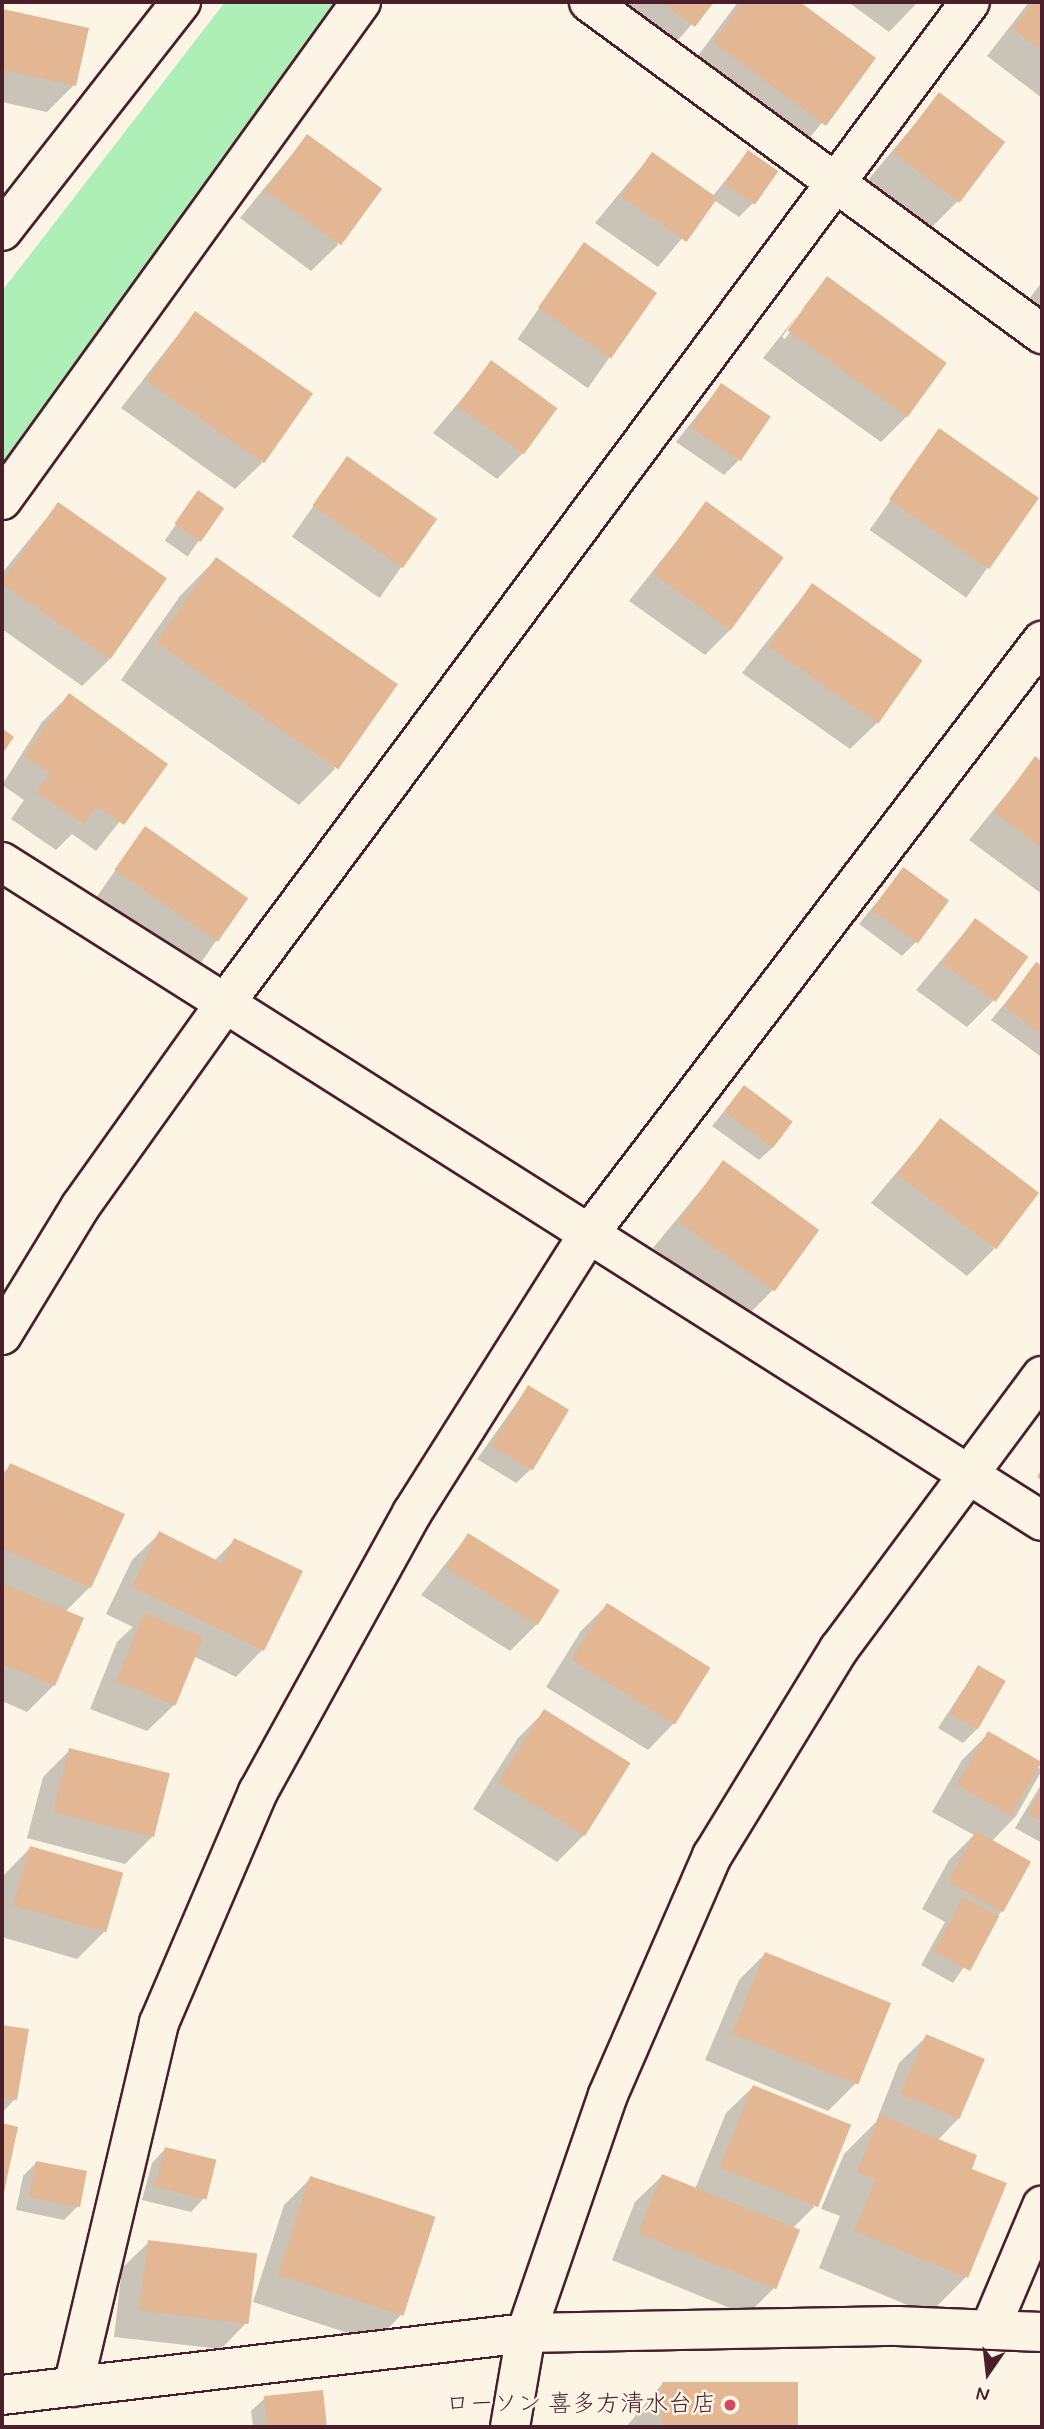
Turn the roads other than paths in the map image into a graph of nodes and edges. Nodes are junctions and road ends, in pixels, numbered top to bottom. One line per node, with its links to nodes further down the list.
1 (181, 2): 6 (street)
2 (361, 2): 8 (street)
3 (589, 2): 5 (street)
4 (970, 2): 5 (street)
5 (837, 183): 7 (street); 11 (street)
6 (2, 231)
7 (1042, 334)
8 (2, 500)
9 (1042, 641): 12 (street)
10 (2, 862): 11 (street)
11 (226, 1002): 12 (street); 13 (street)
12 (588, 1236): 15 (street); 21 (street)
13 (2, 1335)
14 (1042, 1376): 15 (street)
15 (967, 1479): 16 (street); 20 (street)
16 (1042, 1521)
17 (1042, 2206): 18 (street)
18 (990, 2329): 19 (street); 20 (street)
19 (1042, 2332)
20 (526, 2333): 21 (street); 23 (street)
21 (73, 2387): 22 (street)
22 (2, 2395)
23 (510, 2427)

